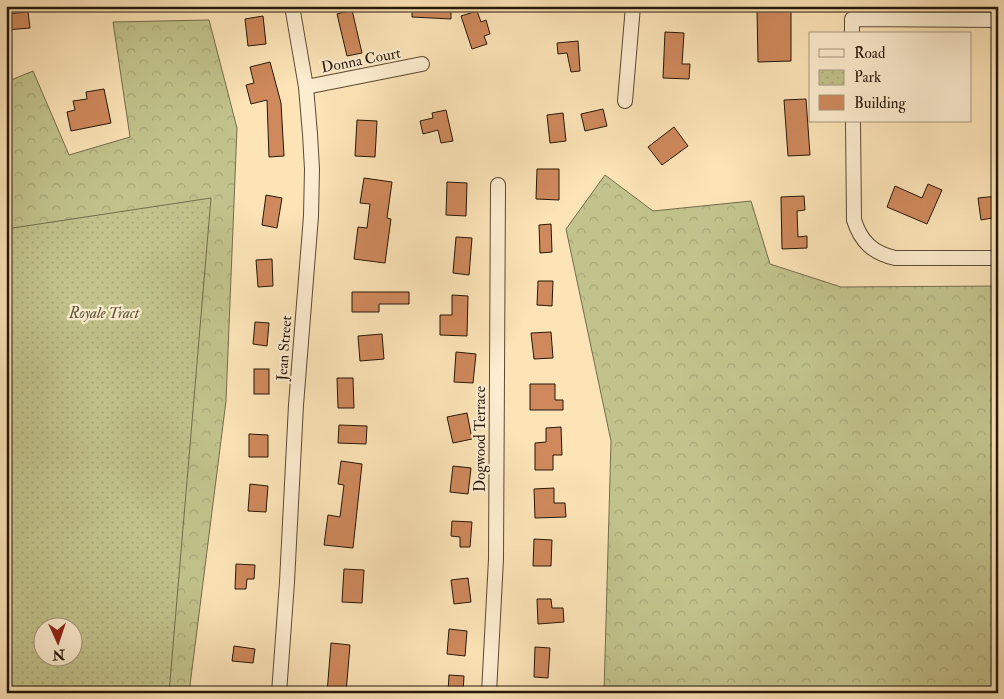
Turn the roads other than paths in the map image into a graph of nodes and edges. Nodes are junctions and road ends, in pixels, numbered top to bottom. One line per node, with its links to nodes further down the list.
1 (292, 6): 6 (street, Jean Street)
2 (633, 6): 7 (street)
3 (998, 20): 4 (street)
4 (852, 32)
5 (422, 64): 6 (street, Donna Court)
6 (306, 87): 11 (street, Jean Street)
7 (624, 101)
8 (853, 122): 10 (street)
9 (498, 185): 12 (street, Dogwood Terrace)
10 (998, 258)
11 (279, 693)
12 (489, 693)

